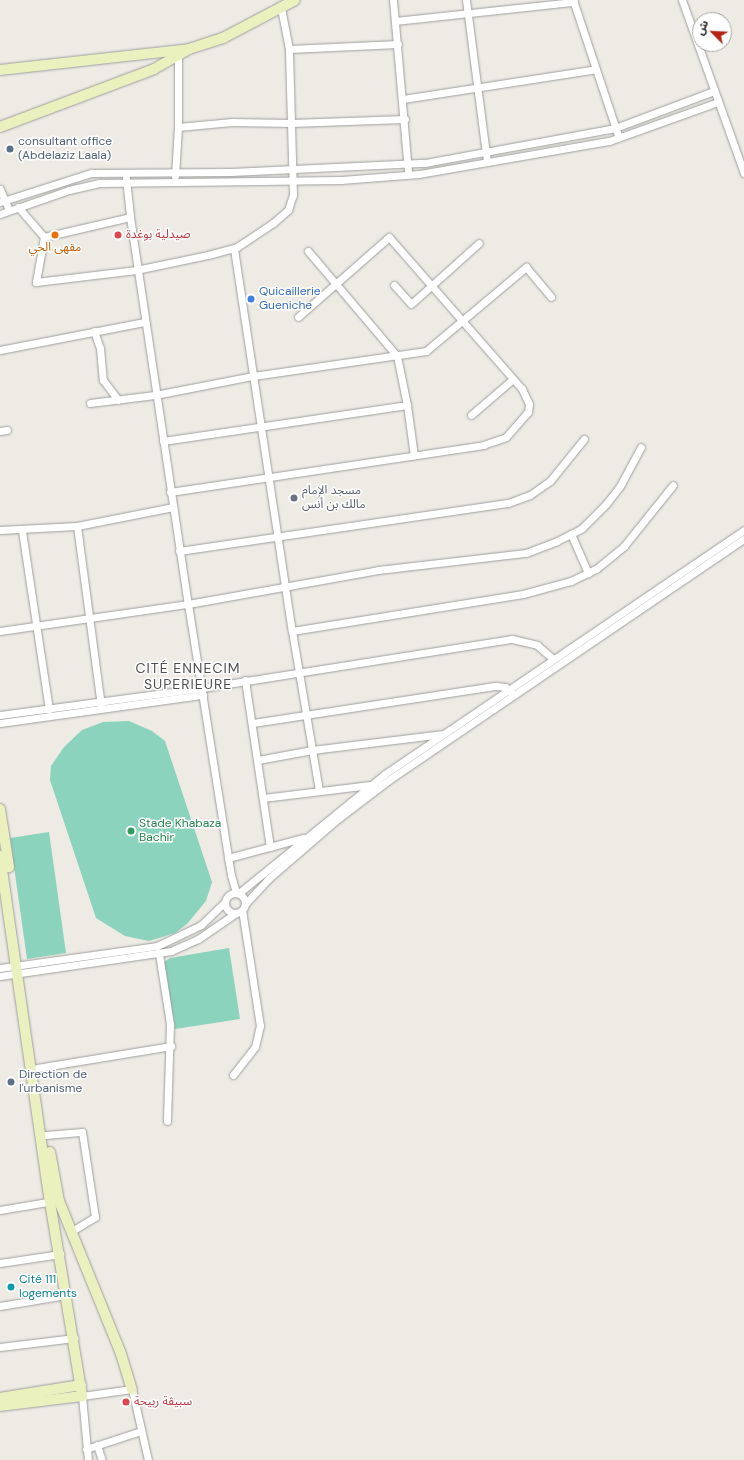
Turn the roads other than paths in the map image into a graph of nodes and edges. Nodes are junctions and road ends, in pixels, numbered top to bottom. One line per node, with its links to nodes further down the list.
1 (295, 0): 6 (street)
2 (394, 0): 8 (street)
3 (466, 0): 7 (street)
4 (682, 0): 16 (street)
5 (574, 1): 7 (street); 13 (street)
6 (281, 8): 10 (street); 11 (street)
7 (468, 13): 8 (street); 15 (street)
8 (396, 21): 9 (street)
9 (398, 44): 11 (street); 17 (street)
10 (189, 49): 12 (street); 14 (street)
11 (289, 49): 20 (street)
12 (178, 57): 21 (street); 22 (street)
13 (596, 69): 15 (street); 23 (street)
14 (0, 70)
15 (478, 88): 17 (street); 25 (street)
16 (714, 91): 18 (street); 23 (street)
17 (403, 99): 19 (street)
18 (718, 102): 24 (street); 31 (street)
19 (405, 119): 20 (street); 27 (street)
20 (291, 123): 22 (street); 28 (street)
21 (0, 127)
22 (178, 127): 30 (street)
23 (615, 128): 24 (street); 25 (street)
24 (618, 138): 26 (street)
25 (486, 151): 26 (street); 27 (street)
26 (487, 162): 32 (street)
27 (407, 165): 28 (street); 32 (street)
28 (292, 170): 30 (street); 33 (street)
29 (125, 172): 30 (street); 34 (street); 37 (street)
30 (175, 172): 35 (street)
31 (744, 173)
32 (409, 176): 33 (street)
33 (293, 181): 35 (street); 44 (street)
34 (126, 182): 35 (street); 38 (street); 41 (street)
35 (175, 182)
36 (0, 189): 37 (street)
37 (2, 200): 39 (street)
38 (18, 207): 39 (street); 42 (street)
39 (9, 210): 40 (street)
40 (0, 214)
41 (130, 217): 42 (street); 46 (street)
42 (44, 237): 46 (street)
43 (479, 242): 49 (street)
44 (234, 249): 46 (street); 57 (street)
45 (308, 251): 47 (street)
46 (136, 270): 53 (street)
47 (337, 283): 49 (street); 51 (street); 56 (street)
48 (394, 285): 49 (street)
49 (432, 286): 52 (street)
50 (551, 297): 52 (street)
51 (298, 317)
52 (462, 320): 56 (street); 58 (street)
53 (144, 322): 54 (street); 59 (street)
54 (94, 331): 55 (street); 60 (street)
55 (0, 350)
56 (397, 356): 57 (street); 62 (street)
57 (253, 376): 59 (street); 64 (street)
58 (514, 379): 63 (street); 68 (street)
59 (155, 395): 60 (street); 66 (street)
60 (118, 400): 61 (street)
61 (90, 403)
62 (408, 405): 64 (street); 68 (street)
63 (471, 415)
64 (261, 425): 66 (street); 69 (street)
65 (584, 439): 78 (street)
66 (163, 441): 71 (street)
67 (641, 447): 77 (street)
68 (414, 456): 69 (street)
69 (269, 478): 71 (street); 78 (street)
70 (673, 485): 81 (street)
71 (170, 492): 72 (street)
72 (173, 507): 73 (street); 80 (street)
73 (77, 526): 76 (street); 84 (street)
74 (0, 530): 76 (street)
75 (744, 530): 88 (street)
76 (22, 531): 85 (street)
77 (570, 534): 81 (street); 82 (street)
78 (279, 537): 80 (street); 82 (street)
79 (744, 539): 92 (street)
80 (180, 552): 83 (street)
81 (588, 573): 87 (street)
82 (286, 587): 83 (street); 87 (street)
83 (188, 604): 84 (street); 91 (street)
84 (90, 619): 85 (street); 93 (street)
85 (35, 626): 86 (street); 94 (street)
86 (0, 631)
87 (292, 631): 89 (street)
88 (553, 659): 89 (street); 92 (street)
89 (299, 672): 90 (street); 95 (street)
90 (245, 680): 91 (street); 98 (street)
91 (203, 691): 93 (street); 109 (street)
92 (512, 692): 95 (street); 99 (street); 113 (street)
93 (101, 706): 94 (street); 97 (street)
94 (49, 709): 96 (street)
95 (306, 714): 98 (street); 100 (street)
96 (0, 715)
97 (0, 723)
98 (252, 723): 101 (street)
99 (445, 733): 100 (street); 102 (street)
100 (312, 750): 101 (street); 103 (street)
101 (258, 760): 104 (street)
102 (371, 785): 103 (street); 106 (street)
103 (319, 791): 104 (street)
104 (263, 798): 107 (street)
105 (1, 815): 116 (street)
106 (305, 838): 107 (street); 111 (street)
107 (270, 847): 109 (street)
108 (0, 856): 116 (street)
109 (228, 858): 110 (street)
110 (231, 875): 111 (street); 112 (street)
111 (238, 893): 112 (street); 113 (street)
112 (227, 899): 113 (street); 116 (street)
113 (241, 909): 114 (street); 120 (street)
114 (159, 954): 116 (street); 118 (street)
115 (0, 968): 116 (street)
116 (20, 969): 117 (street); 119 (street); 123 (street)
117 (0, 976)
118 (171, 1046): 119 (street); 121 (street)
119 (37, 1068): 122 (street)
120 (233, 1075)
121 (167, 1121)
122 (46, 1135): 123 (street); 125 (street)
123 (55, 1201): 124 (street); 125 (street); 126 (street)
124 (0, 1210)
125 (70, 1232): 132 (street)
126 (60, 1254): 127 (street); 128 (street)
127 (0, 1263)
128 (66, 1295): 129 (street); 130 (street)
129 (0, 1306)
130 (74, 1338): 131 (street); 133 (street)
131 (0, 1347)
132 (132, 1389): 133 (street); 136 (street)
133 (82, 1390): 134 (street); 135 (street); 138 (street)
134 (0, 1398)
135 (0, 1406)
136 (141, 1431): 137 (street); 141 (street)
137 (97, 1446): 138 (street); 140 (street)
138 (86, 1449): 139 (street)
139 (88, 1460)
140 (102, 1460)
141 (148, 1460)

